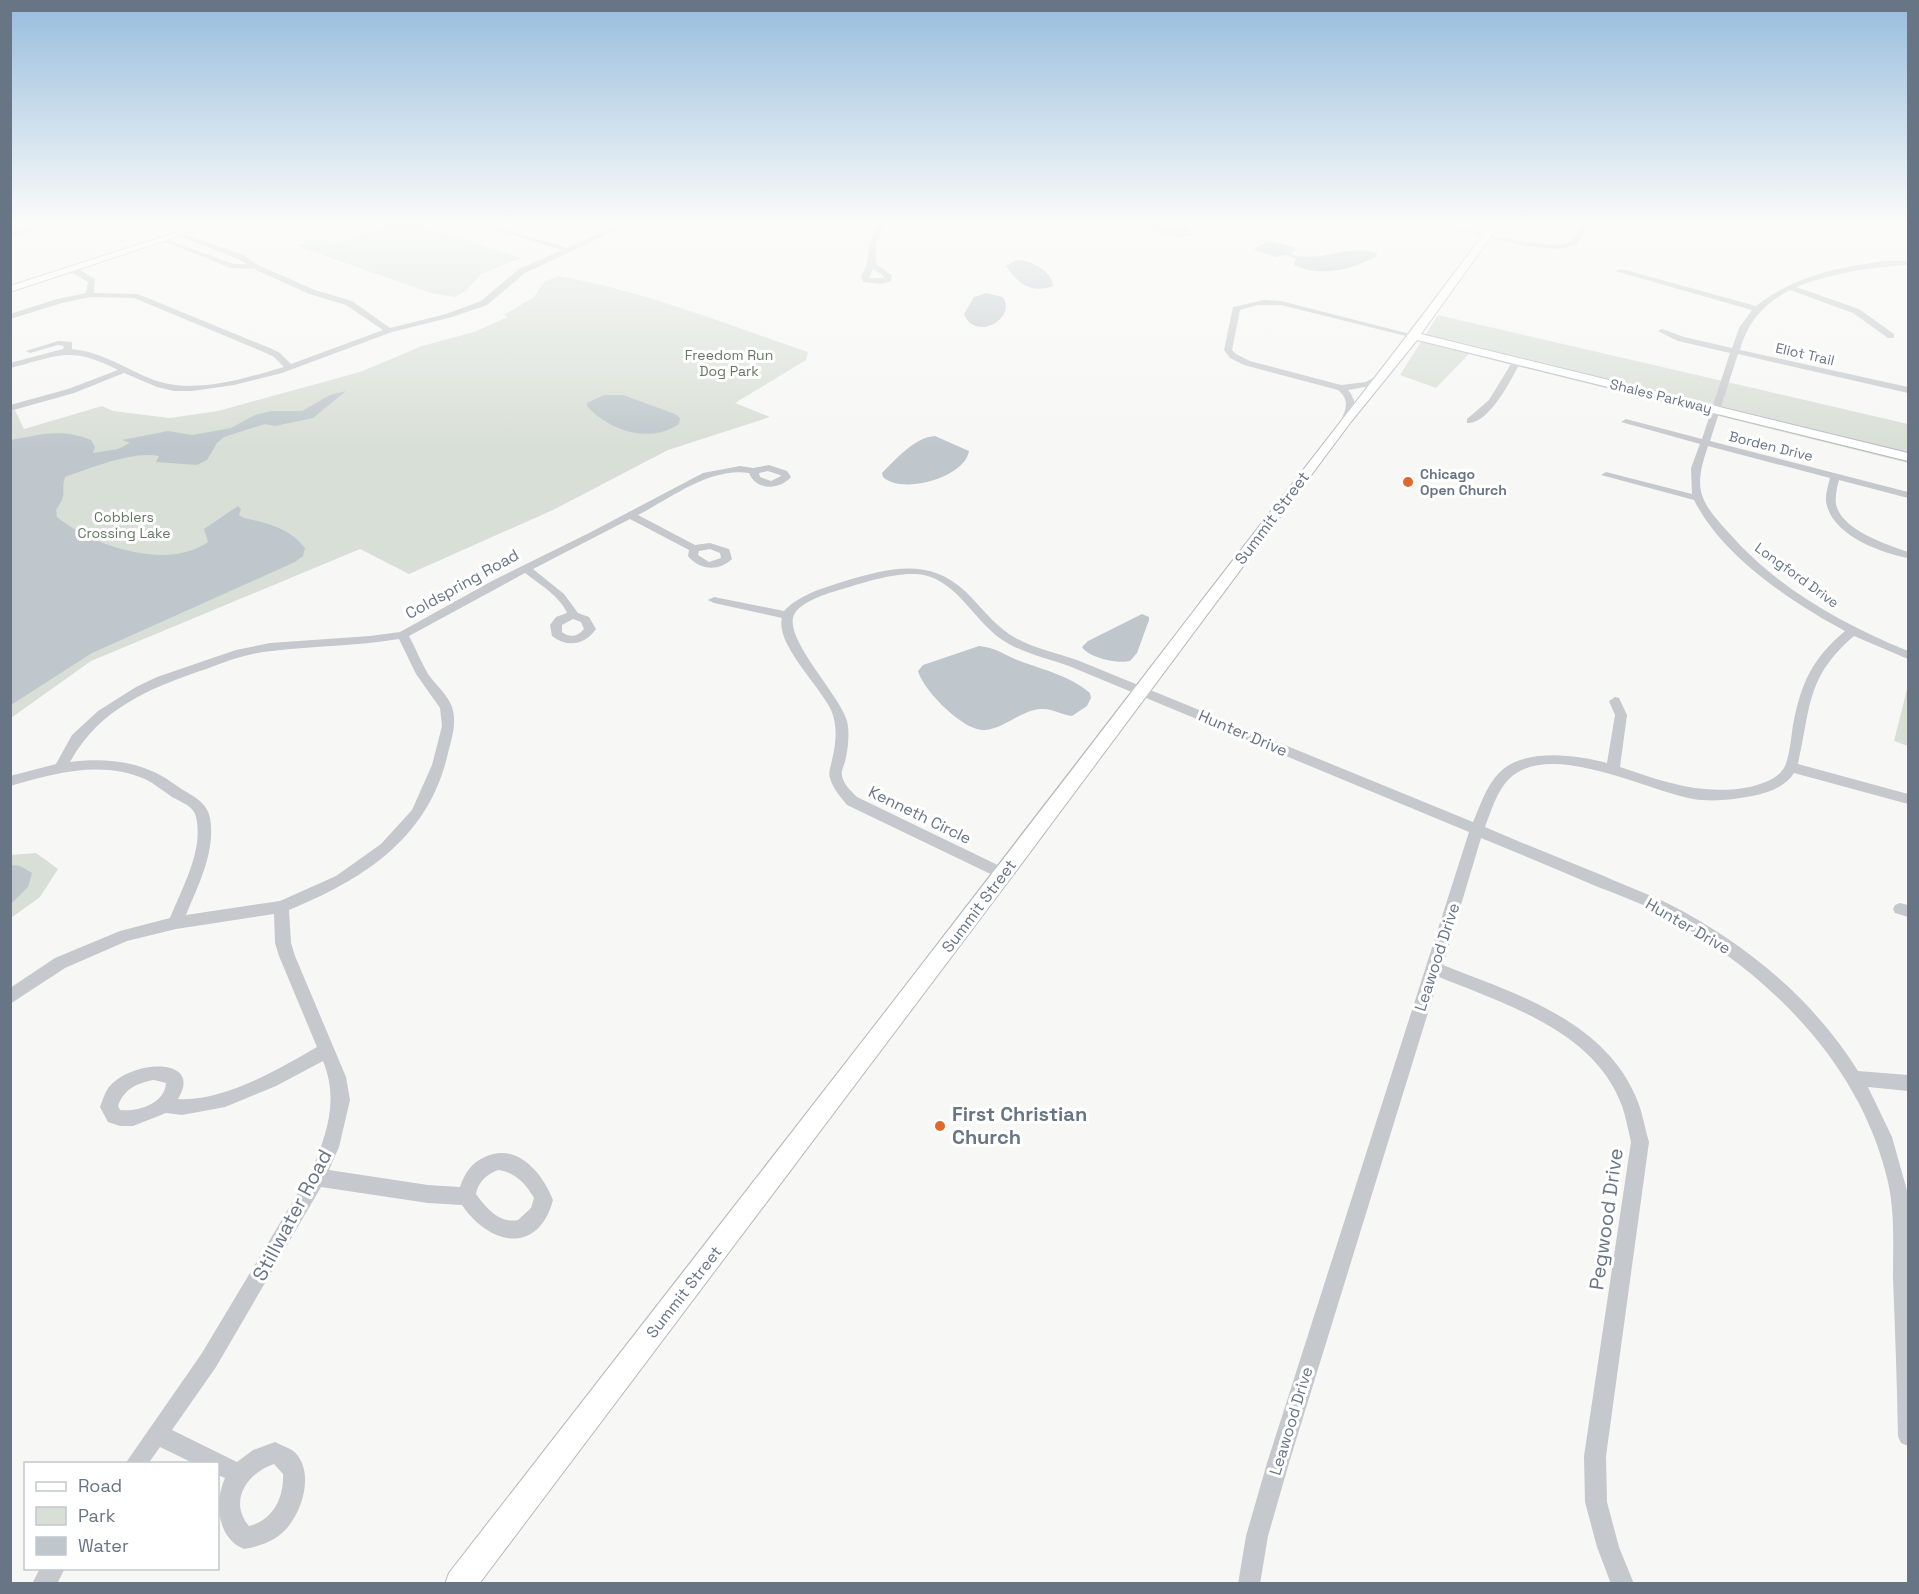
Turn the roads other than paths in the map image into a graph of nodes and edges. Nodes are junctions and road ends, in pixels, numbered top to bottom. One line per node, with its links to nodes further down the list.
1 (71, 299): 10 (street)
2 (146, 299): 20 (street)
3 (336, 299): 11 (street)
4 (490, 299): 11 (street)
5 (1440, 299): 13 (main road, Summit Street)
6 (1723, 299): 9 (street)
7 (1773, 299): 9 (street)
8 (1823, 299): 14 (street)
9 (1758, 309): 16 (street)
10 (10, 317)
11 (389, 331): 20 (street)
12 (1662, 331): 16 (street, Eliot Trail)
13 (1414, 336): 18 (main road, Shales Parkway); 22 (main road, Summit Street); 23 (street)
14 (1891, 336)
15 (67, 351): 17 (street); 19 (street); 21 (street)
16 (1736, 352): 24 (street, Eliot Trail); 26 (street)
17 (10, 358)
18 (1517, 361): 26 (main road, Shales Parkway); 28 (street)
19 (10, 366)
20 (288, 366): 21 (street)
21 (125, 370): 25 (street)
22 (1381, 376): 23 (street); 27 (main road, Summit Street)
23 (1341, 388): 27 (street)
24 (1908, 390)
25 (10, 408)
26 (1717, 410): 30 (street); 31 (main road, Shales Parkway)
27 (1346, 420): 47 (main road, Summit Street)
28 (1470, 421)
29 (1626, 422): 30 (street, Borden Drive)
30 (1705, 442): 34 (street, Borden Drive); 36 (street)
31 (1908, 457)
32 (753, 471): 37 (street, Coldspring Road)
33 (1606, 475): 36 (street)
34 (1835, 476): 35 (street, Borden Drive); 39 (street)
35 (1908, 495)
36 (1697, 498): 44 (street, Longford Drive)
37 (630, 515): 38 (street); 40 (street, Coldspring Road)
38 (694, 549)
39 (1908, 555)
40 (525, 568): 42 (street); 45 (street, Coldspring Road)
41 (714, 600): 43 (street)
42 (573, 615)
43 (787, 615): 47 (street); 55 (street, Kenneth Circle)
44 (1851, 631): 46 (street, Longford Drive); 50 (street)
45 (403, 635): 49 (street, Coldspring Road); 56 (street)
46 (1908, 655)
47 (1142, 691): 54 (street, Hunter Drive); 55 (main road, Summit Street)
48 (1615, 701): 51 (street)
49 (61, 767): 52 (street); 57 (street)
50 (1791, 767): 51 (street, Leawood Drive); 53 (street)
51 (1613, 769): 54 (street, Leawood Drive)
52 (10, 781)
53 (1908, 799)
54 (1478, 830): 58 (street, Leawood Drive); 61 (street, Hunter Drive)
55 (1004, 874): 74 (main road, Summit Street)
56 (281, 907): 57 (street); 60 (street, Stillwater Road)
57 (176, 923): 59 (street)
58 (1434, 968): 75 (street, Leawood Drive); 76 (street, Pegwood Drive)
59 (10, 996)
60 (326, 1051): 63 (street); 64 (street, Stillwater Road)
61 (1855, 1078): 62 (street); 67 (street, Hunter Drive)
62 (1908, 1083)
63 (165, 1105)
64 (317, 1177): 65 (street); 66 (street, Stillwater Road)
65 (467, 1196)
66 (157, 1434): 68 (street, Stillwater Road); 69 (street)
67 (1908, 1436)
68 (136, 1462)
69 (214, 1462)
70 (219, 1464): 71 (street)
71 (239, 1474)
72 (53, 1570): 73 (street)
73 (42, 1584)
74 (460, 1584)
75 (1249, 1584)
76 (1623, 1584)

